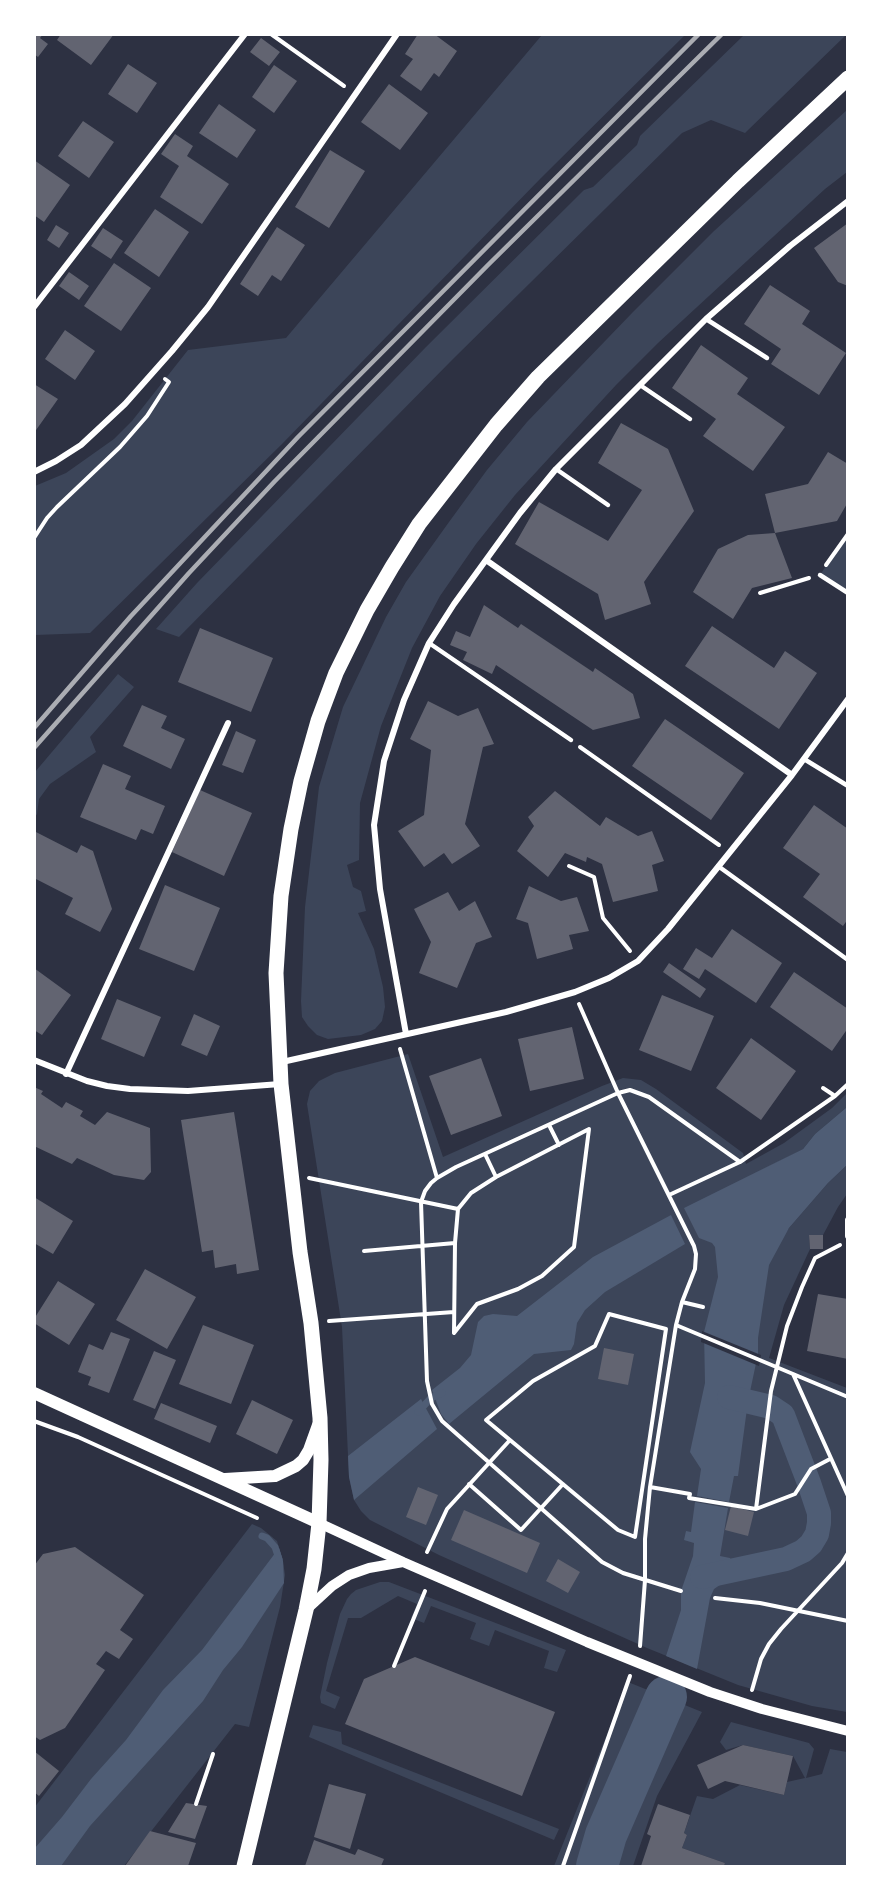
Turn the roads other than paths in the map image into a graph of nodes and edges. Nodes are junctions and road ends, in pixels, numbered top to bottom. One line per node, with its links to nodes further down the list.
1 (245, 34): 5 (street)
2 (397, 34): 11 (street)
3 (848, 78): 27 (main road)
4 (848, 201): 6 (street)
5 (34, 307)
6 (706, 319): 7 (lane); 8 (street)
7 (767, 358)
8 (640, 385): 9 (lane); 10 (street)
9 (690, 419)
10 (556, 469): 12 (lane); 13 (street)
11 (34, 472)
12 (608, 505)
13 (486, 560): 16 (street); 21 (street)
14 (820, 574): 15 (lane)
15 (848, 593)
16 (429, 643): 19 (lane); 25 (street)
17 (848, 699): 20 (street)
18 (228, 723): 28 (street)
19 (571, 740)
20 (804, 759): 21 (street); 22 (lane)
21 (792, 775): 23 (street)
22 (848, 786)
23 (717, 866): 24 (lane); 25 (street)
24 (848, 960)
25 (406, 1034): 27 (street)
26 (34, 1059): 28 (street)
27 (279, 1063): 29 (main road)
28 (66, 1074): 29 (street)
29 (280, 1084): 33 (main road)
30 (848, 1220): 31 (street)
31 (848, 1236)
32 (34, 1393): 34 (main road)
33 (320, 1418): 34 (main road); 35 (main road)
34 (223, 1479): 35 (main road)
35 (319, 1523): 36 (street); 37 (main road)
36 (403, 1562): 37 (street); 38 (street)
37 (306, 1610): 39 (main road)
38 (848, 1731)
39 (244, 1866)

